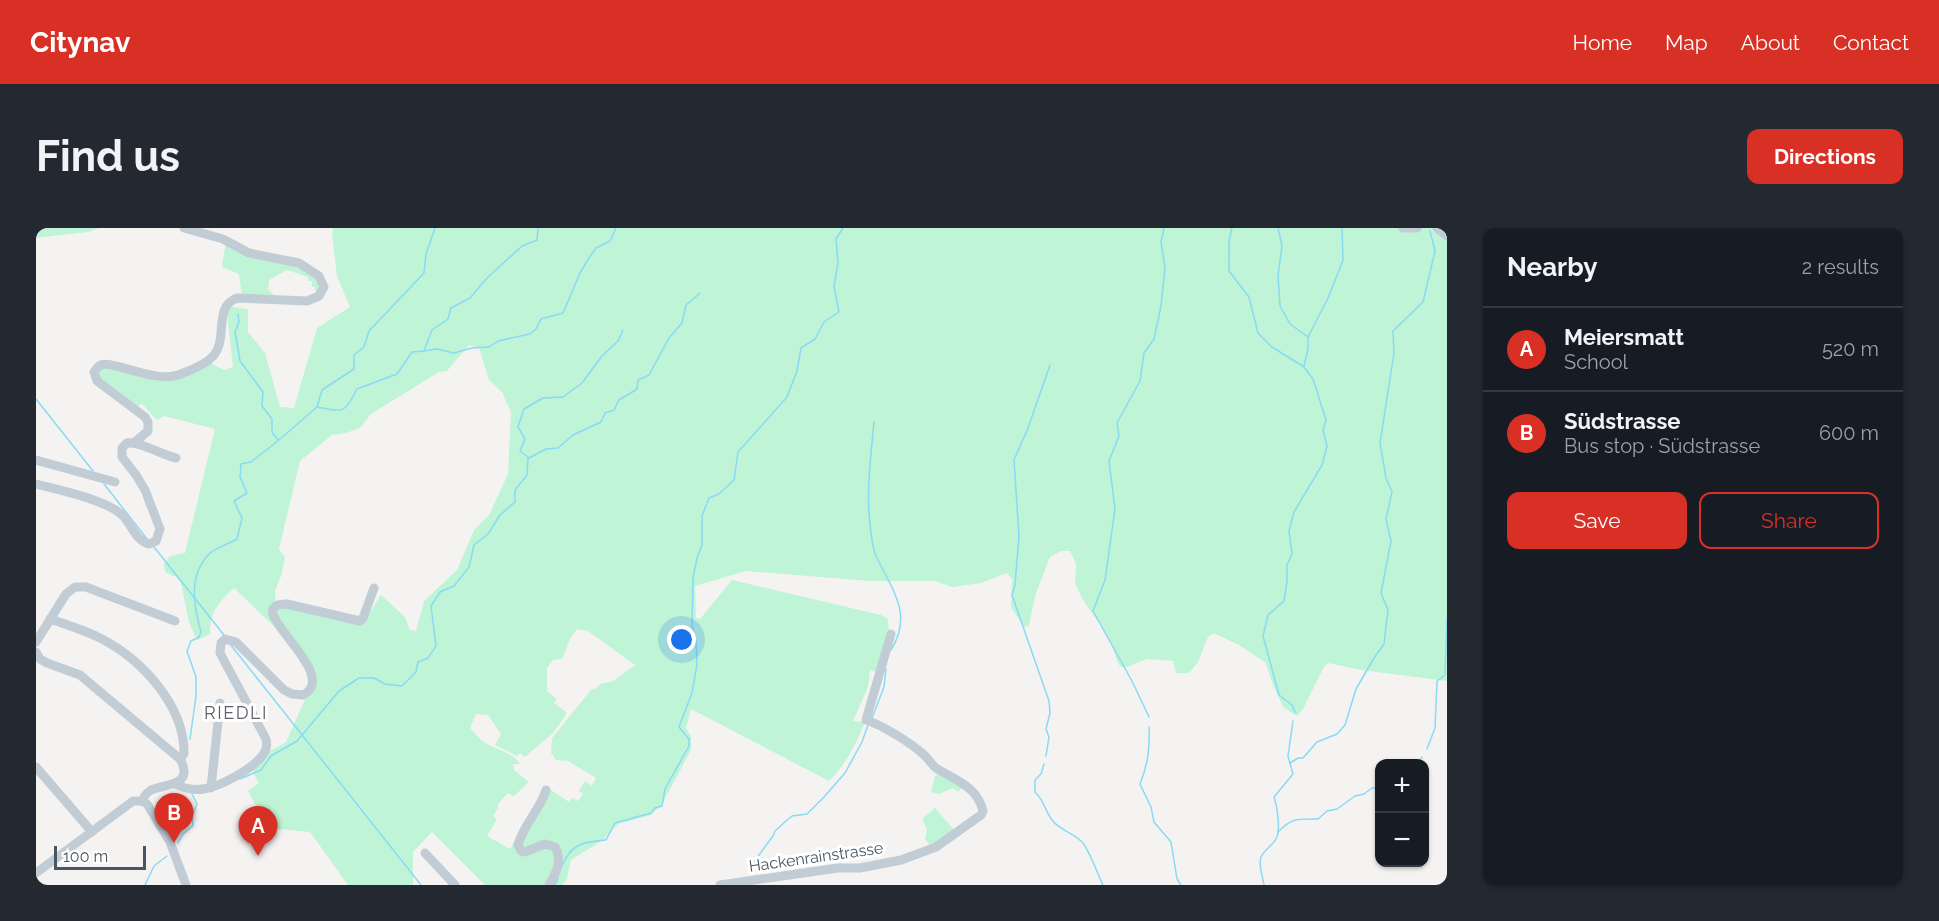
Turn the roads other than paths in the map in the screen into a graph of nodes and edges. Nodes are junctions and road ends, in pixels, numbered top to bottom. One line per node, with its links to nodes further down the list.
1 (184, 228): 6 (street)
2 (1403, 228): 3 (street)
3 (1417, 228)
4 (1437, 228): 5 (street)
5 (1447, 236)
6 (135, 442): 7 (street); 10 (street)
7 (176, 458)
8 (36, 460): 9 (street)
9 (115, 482)
10 (36, 484)
11 (374, 588): 21 (street)
12 (50, 620): 13 (street); 15 (street); 18 (street)
13 (175, 621)
14 (891, 634): 27 (street, Hackenrainstrasse)
15 (36, 642)
16 (36, 652): 18 (street)
17 (220, 703): 21 (street)
18 (180, 759): 20 (street)
19 (36, 767): 24 (street)
20 (175, 784): 21 (street); 23 (street)
21 (211, 788)
22 (546, 790): 31 (street)
23 (142, 801): 24 (street); 29 (street)
24 (93, 832): 26 (street)
25 (425, 853): 30 (street)
26 (36, 873)
27 (781, 881): 28 (street, Hackenrainstrasse)
28 (736, 884): 32 (street, Hackenrainstrasse)
29 (186, 885)
30 (455, 885)
31 (549, 885)
32 (720, 885)

